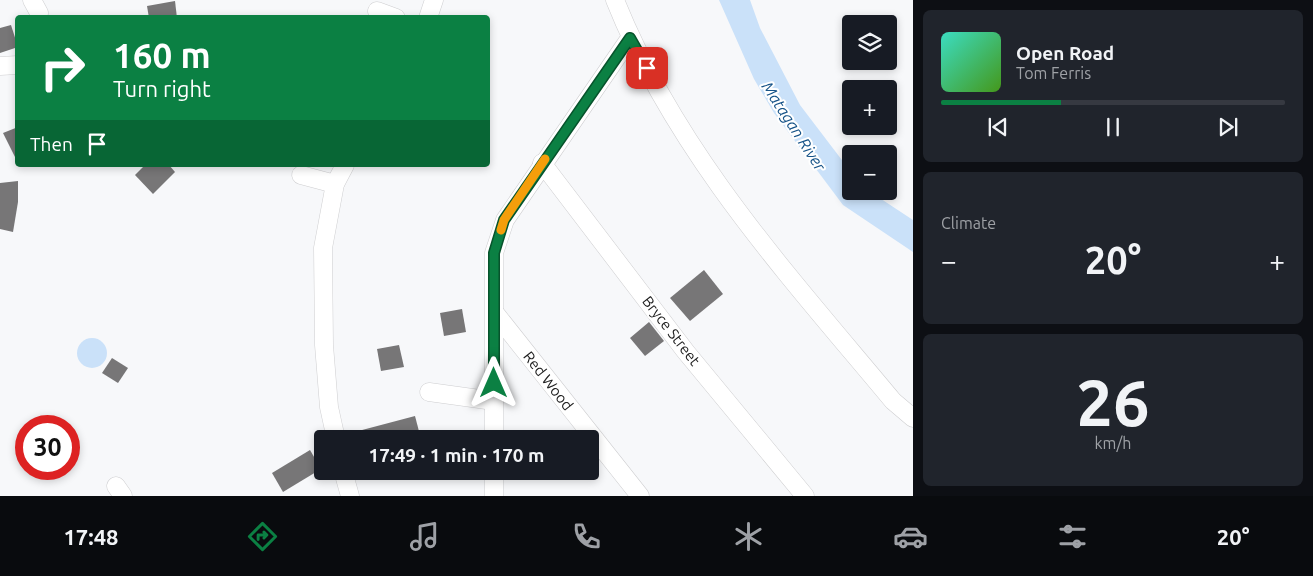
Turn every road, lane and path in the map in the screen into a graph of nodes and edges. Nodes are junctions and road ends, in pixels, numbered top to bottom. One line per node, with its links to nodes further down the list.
1 (434, 0): 5 (street)
2 (615, 0): 6 (street)
3 (377, 11): 4 (street)
4 (388, 15)
5 (429, 15)
6 (630, 38): 9 (street); 16 (street)
7 (15, 65): 8 (street)
8 (0, 66)
9 (542, 163): 13 (street); 24 (street, Bryce Street)
10 (344, 167): 12 (street)
11 (301, 175): 12 (street)
12 (334, 184): 17 (street)
13 (495, 314): 15 (street); 23 (street, Red Wood)
14 (429, 392): 15 (street)
15 (494, 401): 18 (street)
16 (913, 418)
17 (334, 430)
18 (494, 430)
19 (346, 480): 21 (street)
20 (494, 480): 22 (street)
21 (350, 496)
22 (494, 496)
23 (640, 496)
24 (805, 496)

